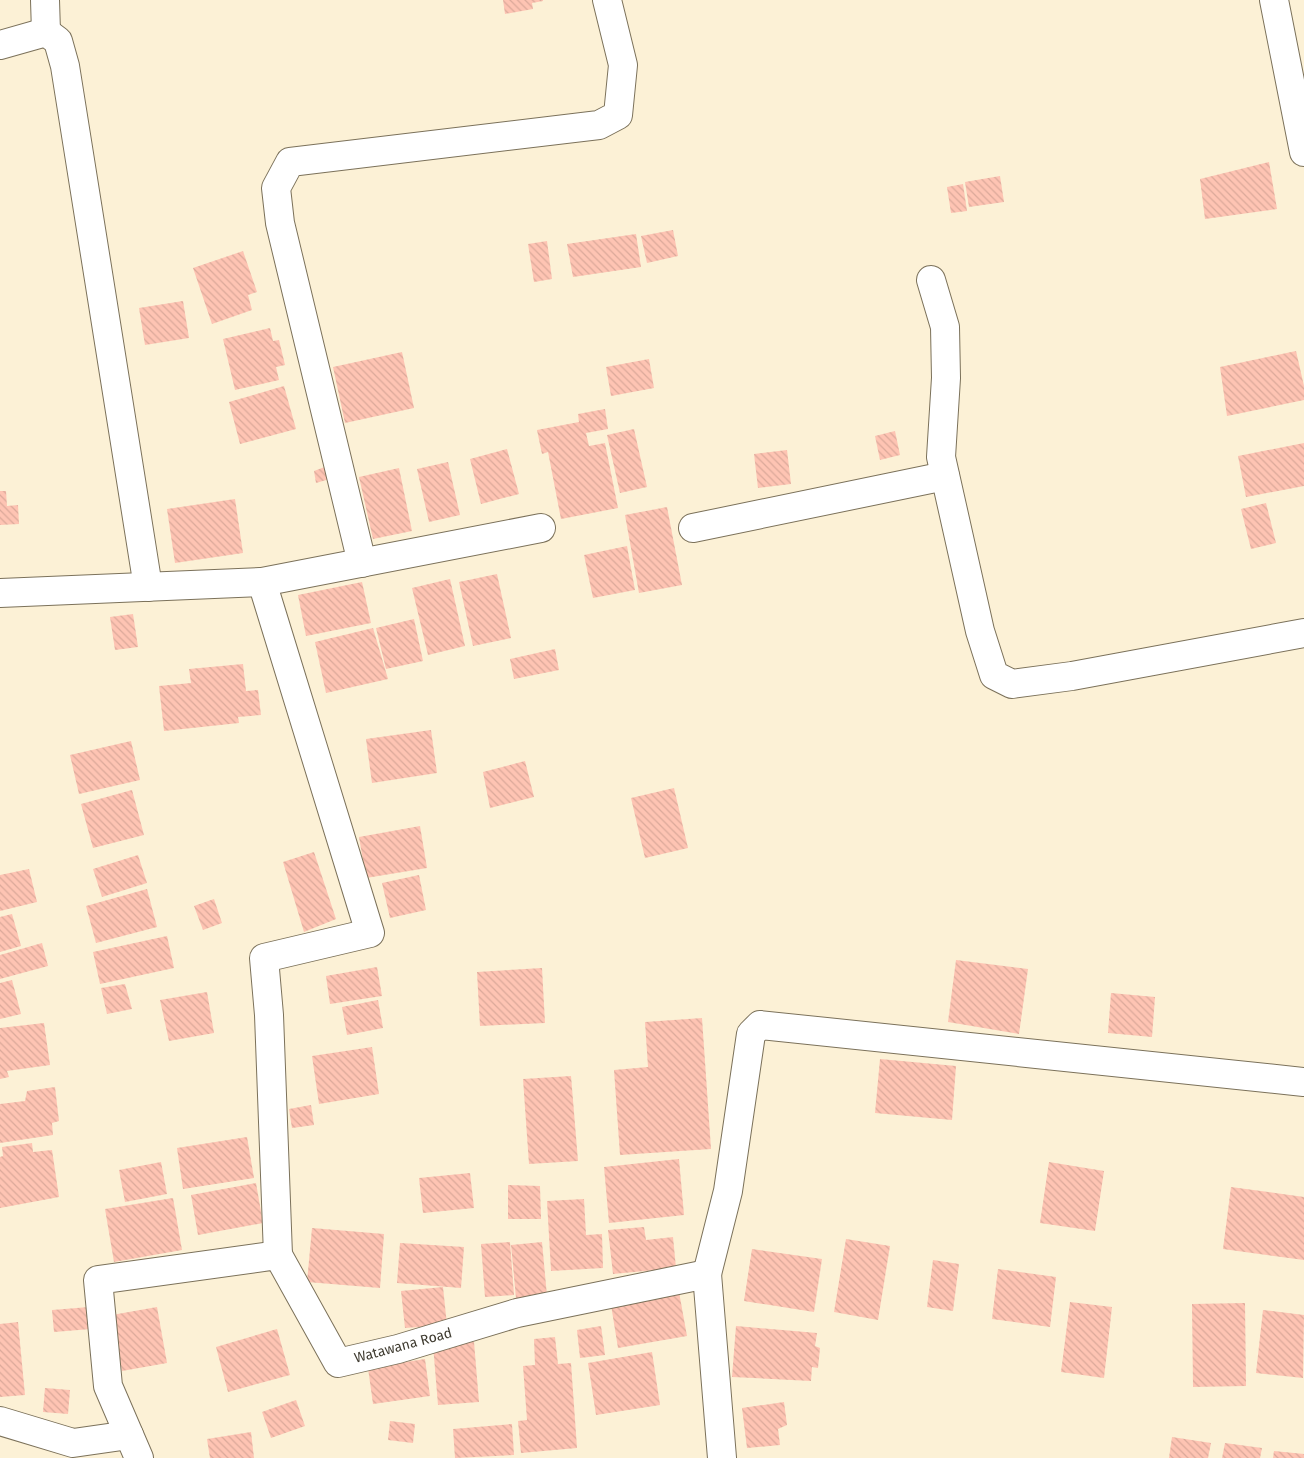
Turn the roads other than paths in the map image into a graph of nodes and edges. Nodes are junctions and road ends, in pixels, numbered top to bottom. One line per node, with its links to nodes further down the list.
1 (45, 0): 4 (street)
2 (607, 0): 11 (street)
3 (1274, 0): 6 (street)
4 (46, 32): 5 (street); 13 (street)
5 (0, 45)
6 (1304, 152)
7 (931, 280): 8 (street)
8 (945, 476): 10 (street); 15 (street)
9 (540, 528): 11 (street)
10 (693, 528)
11 (362, 563): 12 (street)
12 (262, 582): 13 (street); 17 (street)
13 (148, 587): 14 (street)
14 (0, 593)
15 (1304, 633)
16 (1304, 1082): 18 (street)
17 (278, 1255): 18 (street, Watawana Road); 20 (street)
18 (707, 1274): 21 (street)
19 (0, 1421): 20 (street)
20 (134, 1446)
21 (722, 1458)

